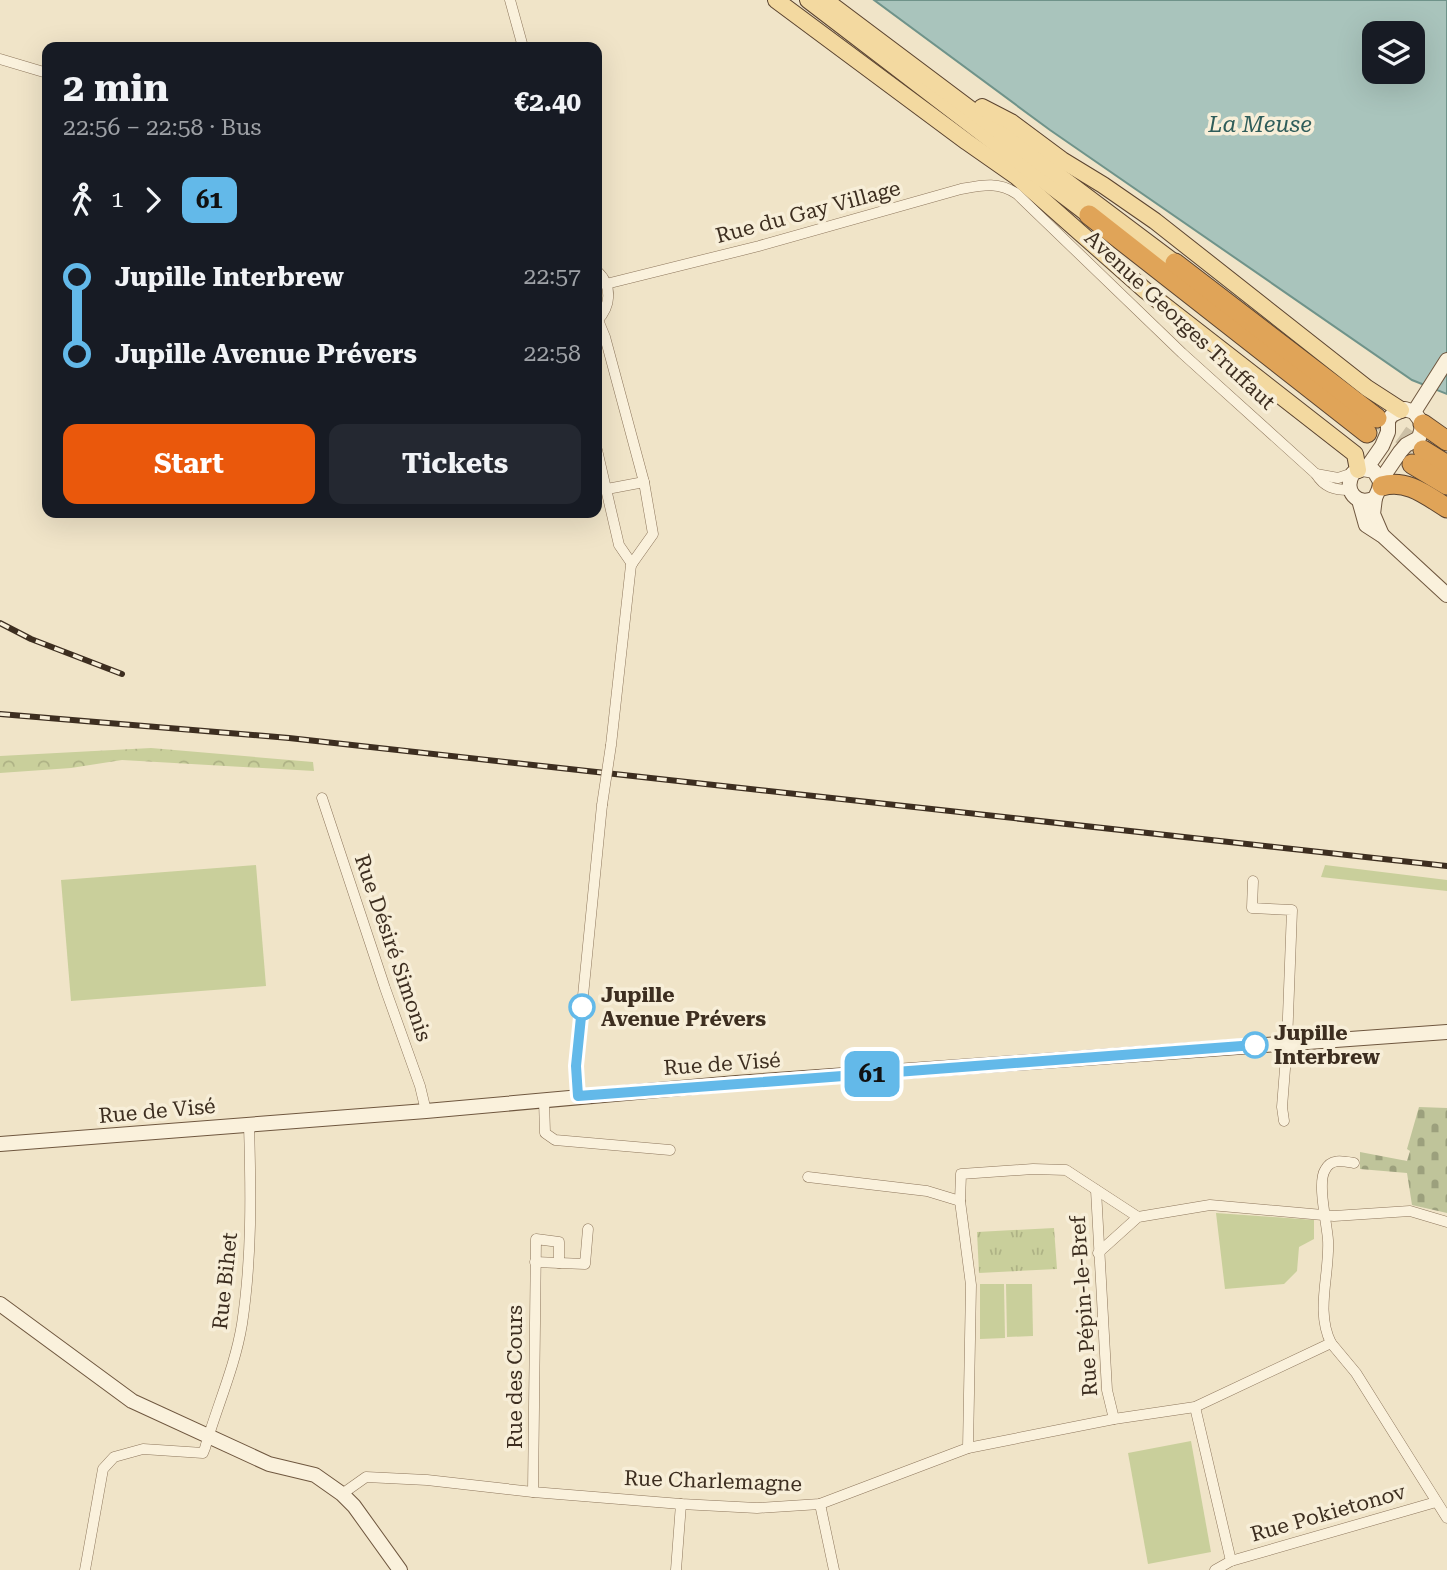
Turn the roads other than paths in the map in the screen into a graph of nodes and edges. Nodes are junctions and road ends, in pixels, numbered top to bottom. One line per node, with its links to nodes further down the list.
1 (510, 0): 8 (street)
2 (776, 0): 26 (main road)
3 (800, 0): 7 (main road)
4 (808, 0): 7 (main road)
5 (825, 0): 14 (main road)
6 (839, 0): 11 (main road)
7 (832, 19): 13 (main road)
8 (522, 42)
9 (0, 59): 10 (street)
10 (42, 72)
11 (982, 107): 14 (main road); 20 (main road)
12 (1017, 194): 16 (street, Rue du Gay Village); 27 (street, Avenue Georges Truffaut)
13 (1088, 215): 21 (highway)
14 (1175, 263): 21 (highway)
15 (602, 278): 16 (street)
16 (606, 284): 17 (street)
17 (602, 314)
18 (602, 330): 28 (street)
19 (1447, 360): 20 (main road)
20 (1415, 411): 21 (main road); 22 (highway); 23 (main road)
21 (1377, 428): 23 (main road); 26 (main road)
22 (1447, 441)
23 (1414, 453): 24 (highway); 29 (highway); 31 (main road)
24 (1447, 465)
25 (602, 470): 30 (street)
26 (1359, 471): 27 (street); 31 (main road); 32 (main road)
27 (1317, 474): 32 (street, Avenue Georges Truffaut)
28 (643, 482): 30 (street); 35 (street)
29 (1447, 485)
30 (607, 489): 35 (street)
31 (1379, 489): 32 (main road); 33 (highway); 34 (main road)
32 (1354, 495): 34 (main road)
33 (1447, 508)
34 (1383, 536): 36 (main road)
35 (632, 564): 41 (street, bridge)
36 (1447, 595)
37 (322, 798): 43 (street, Rue Désiré Simonis)
38 (1253, 881): 40 (street)
39 (1447, 1032): 40 (main road, Rue de Visé)
40 (1287, 1043): 41 (main road, Rue de Visé); 44 (street)
41 (578, 1096): 42 (main road, Rue de Visé)
42 (544, 1100): 43 (main road, Rue de Visé); 47 (street)
43 (426, 1111): 45 (main road, Rue de Visé)
44 (1284, 1121)
45 (249, 1125): 46 (main road, Rue de Visé); 63 (street, Rue Bihet)
46 (0, 1144)
47 (670, 1150)
48 (1354, 1163): 52 (street)
49 (808, 1177): 51 (street)
50 (1096, 1190): 51 (street); 53 (street); 56 (street, Rue Pépin-le-Bref)
51 (960, 1201): 64 (street)
52 (1324, 1214): 53 (street); 54 (street); 60 (street)
53 (1138, 1217): 56 (street)
54 (1447, 1222)
55 (588, 1229): 58 (street)
56 (1098, 1253): 62 (street, Rue Pépin-le-Bref)
57 (535, 1262): 58 (street); 58 (street); 65 (street, Rue des Cours)
58 (559, 1263)
59 (0, 1304): 63 (main road)
60 (1331, 1343): 61 (street, Rue Charlemagne); 67 (street)
61 (1195, 1406): 62 (street, Rue Charlemagne); 71 (street)
62 (1114, 1419): 64 (street, Rue Charlemagne)
63 (209, 1437): 66 (main road); 72 (street)
64 (968, 1448): 69 (street, Rue Charlemagne)
65 (533, 1492): 66 (street, Rue Charlemagne); 68 (street, Rue Charlemagne)
66 (342, 1493): 73 (main road)
67 (1436, 1502): 70 (street); 71 (street, Rue Pokietonov)
68 (681, 1504): 69 (street, Rue Charlemagne); 74 (street)
69 (820, 1504): 75 (street)
70 (1446, 1517)
71 (1231, 1561): 76 (street, Rue Pokietonov)
72 (85, 1570)
73 (400, 1570)
74 (676, 1570)
75 (834, 1570)
76 (1215, 1570)

